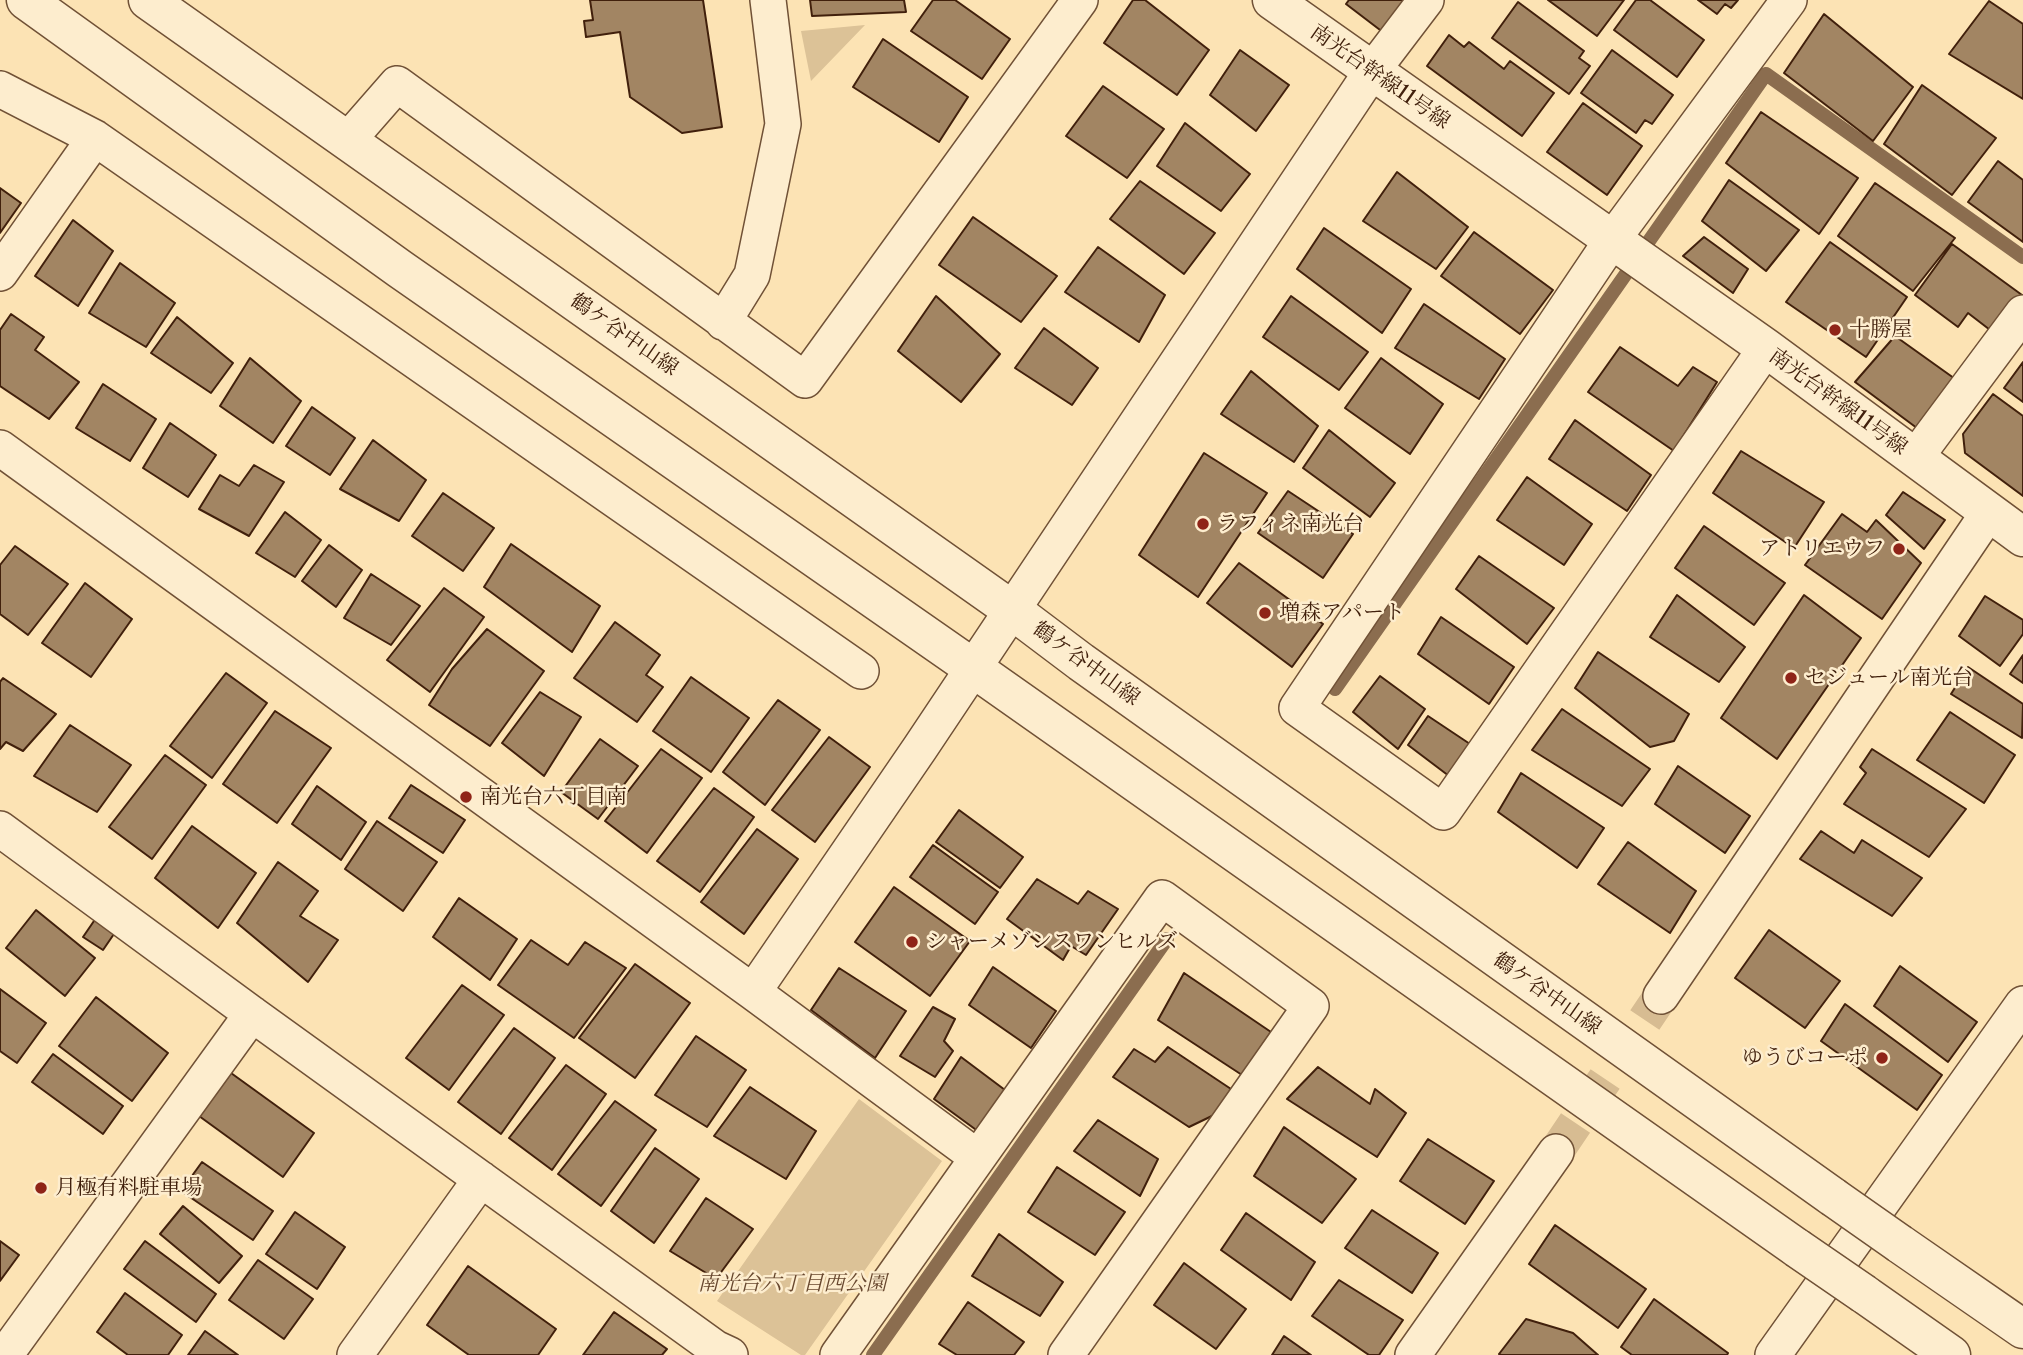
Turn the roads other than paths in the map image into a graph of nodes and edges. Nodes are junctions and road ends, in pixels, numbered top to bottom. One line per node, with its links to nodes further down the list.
1 (26, 0): 22 (street)
2 (148, 0): 11 (street, 鶴ケ谷中山線)
3 (768, 0): 15 (street)
4 (1080, 0): 15 (street)
5 (1272, 0): 8 (street, 南光台幹線11号線)
6 (1426, 0): 8 (street)
7 (1788, 0): 12 (street)
8 (1372, 71): 12 (street, 南光台幹線11号線); 21 (street)
9 (0, 89): 10 (street)
10 (95, 138): 13 (street); 23 (street)
11 (348, 140): 15 (street); 21 (street, 鶴ケ谷中山線)
12 (1630, 253): 16 (street, 南光台幹線11号線); 16 (street)
13 (0, 274)
14 (2023, 313): 18 (street)
15 (723, 322)
16 (1766, 348): 18 (street, 南光台幹線11号線)
17 (0, 448): 25 (street)
18 (1915, 458): 19 (street, 南光台幹線11号線)
19 (1989, 512): 20 (street, 南光台幹線11号線); 26 (street)
20 (2023, 537)
21 (1012, 610): 22 (street); 32 (street, 鶴ケ谷中山線, bridge)
22 (973, 668): 25 (street); 40 (street, bridge)
23 (861, 671)
24 (5, 845): 28 (street)
25 (753, 992): 30 (street)
26 (1661, 996)
27 (2023, 1004): 39 (street)
28 (252, 1014): 31 (street); 34 (street)
29 (1556, 1152): 38 (street)
30 (977, 1157): 36 (street); 37 (street)
31 (481, 1179): 33 (street); 35 (street)
32 (2023, 1329)
33 (718, 1353)
34 (5, 1355)
35 (355, 1355)
36 (838, 1355)
37 (1066, 1355)
38 (1413, 1355)
39 (1773, 1355)
40 (1951, 1355)

